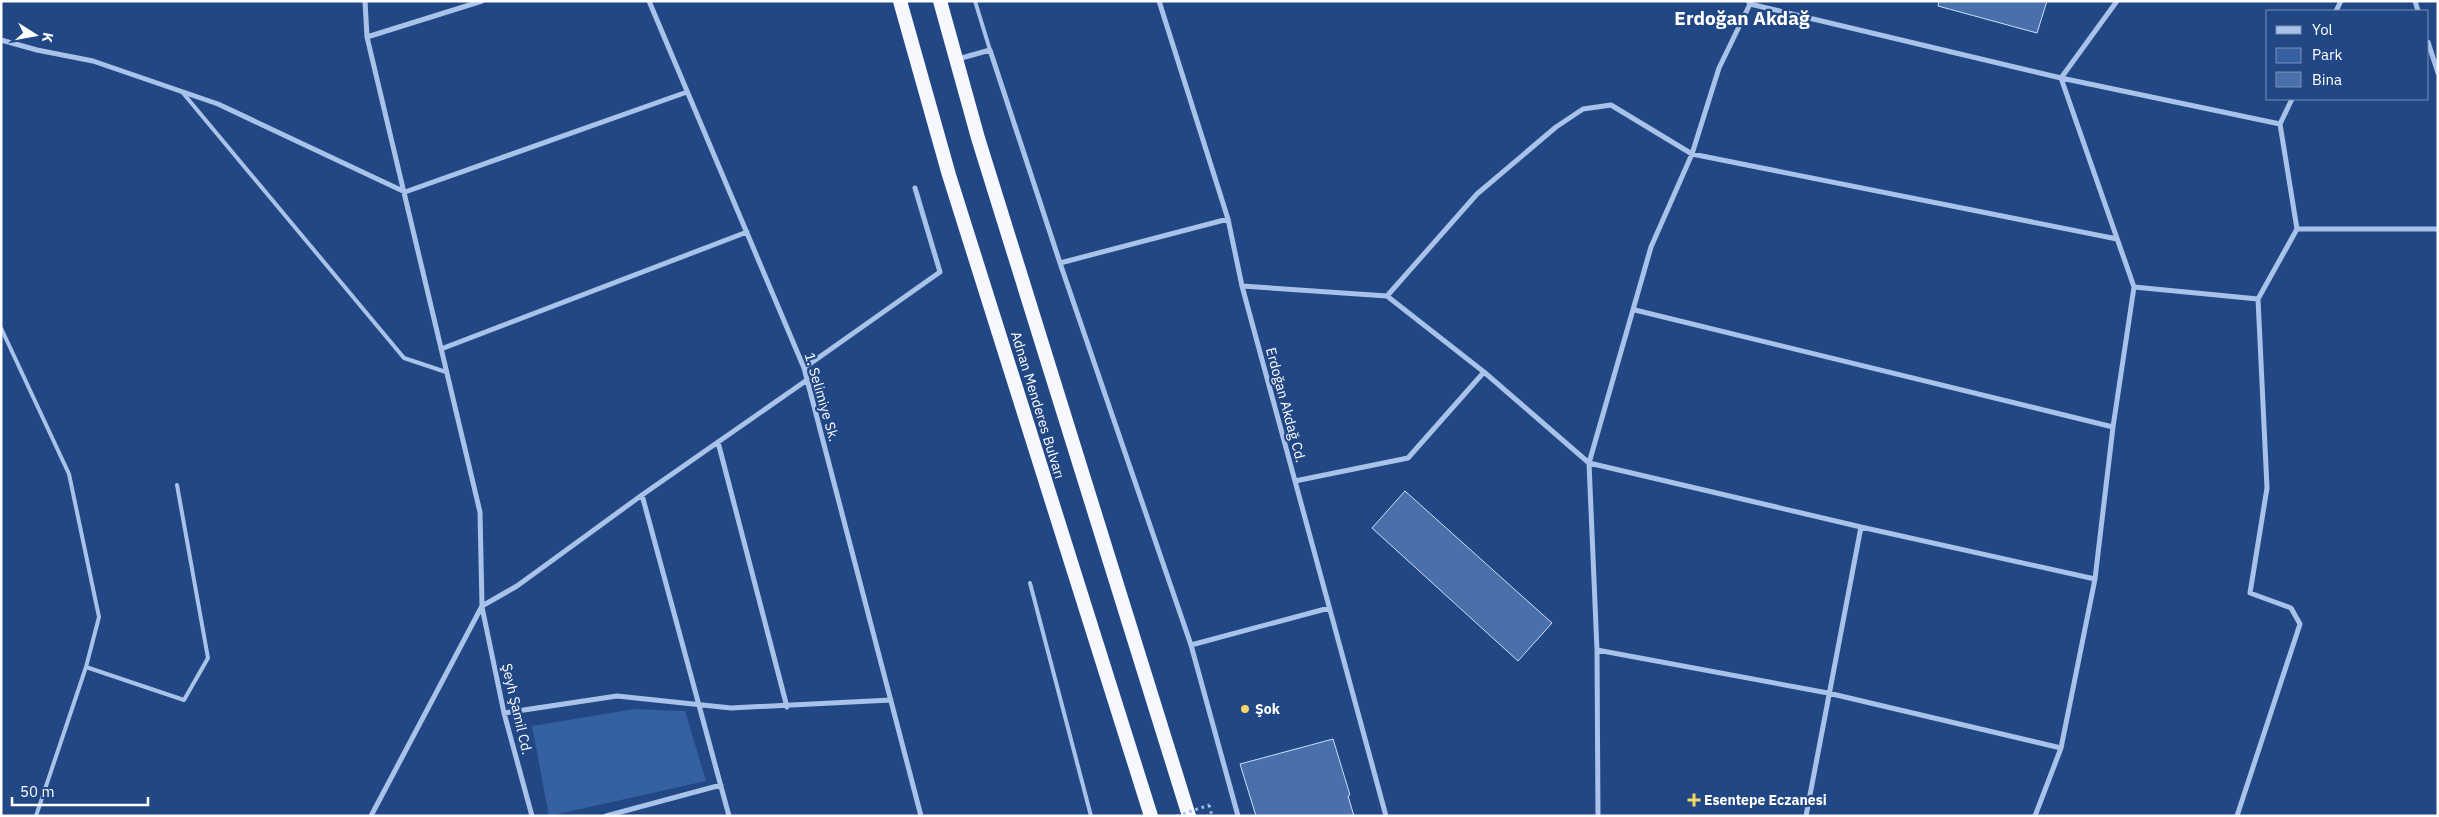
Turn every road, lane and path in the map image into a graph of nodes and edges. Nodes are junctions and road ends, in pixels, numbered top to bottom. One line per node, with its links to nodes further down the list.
1 (365, 1): 10 (street, Şeyh Şamil Cd.)
2 (482, 1): 10 (street)
3 (649, 1): 18 (street, 1. Selimiye Sk.)
4 (900, 1): 69 (highway, Adnan Menderes Bulvarı)
5 (940, 1): 14 (highway, Adnan Menderes Bulvarı)
6 (975, 1): 13 (lane)
7 (1159, 1): 24 (street, Erdoğan Akdağ Cd.)
8 (2117, 1): 16 (street)
9 (1749, 2): 16 (street); 21 (street)
10 (367, 37): 23 (street, Şeyh Şamil Cd.)
11 (1, 40): 17 (street)
12 (2429, 45): 15 (street)
13 (990, 50): 14 (street); 29 (street)
14 (956, 59): 71 (highway, Adnan Menderes Bulvarı)
15 (2438, 73)
16 (2060, 78): 20 (street); 28 (street)
17 (182, 91): 23 (street); 38 (lane)
18 (687, 92): 23 (street); 27 (street, 1. Selimiye Sk.)
19 (2292, 100): 20 (street)
20 (2280, 124): 25 (street)
21 (1692, 154): 28 (street); 32 (street); 34 (street)
22 (915, 188): 37 (street)
23 (405, 192): 36 (street, Şeyh Şamil Cd.)
24 (1228, 219): 29 (street); 30 (street, Erdoğan Akdağ Cd.)
25 (2297, 229): 26 (street); 33 (street)
26 (2438, 229)
27 (747, 232): 36 (street); 37 (street, 1. Selimiye Sk.)
28 (2117, 240): 31 (street)
29 (1060, 263): 52 (street)
30 (1242, 286): 32 (street); 44 (street, Erdoğan Akdağ Cd.)
31 (2134, 287): 33 (street); 41 (street)
32 (1387, 296): 39 (street)
33 (2258, 299): 78 (street)
34 (1635, 310): 41 (street); 43 (street)
35 (1, 328): 54 (lane)
36 (441, 349): 38 (street, Şeyh Şamil Cd.)
37 (804, 368): 40 (street, 1. Selimiye Sk.)
38 (446, 372): 50 (street, Şeyh Şamil Cd.)
39 (1484, 372): 43 (street); 44 (street)
40 (807, 380): 42 (street); 56 (street, 1. Selimiye Sk.)
41 (2114, 427): 48 (street)
42 (718, 442): 46 (street); 58 (street)
43 (1589, 463): 47 (street); 53 (street)
44 (1295, 481): 51 (street, Erdoğan Akdağ Cd.)
45 (177, 485): 54 (lane)
46 (642, 495): 50 (street); 57 (street)
47 (1861, 527): 48 (street); 55 (street)
48 (2095, 579): 60 (street)
49 (1030, 583): 68 (lane)
50 (482, 606): 59 (street, Şeyh Şamil Cd.); 63 (street)
51 (1330, 608): 52 (street); 74 (street, Erdoğan Akdağ Cd.)
52 (1191, 645): 73 (street)
53 (1597, 650): 55 (street); 75 (street)
54 (86, 667): 62 (lane)
55 (1828, 693): 60 (street); 76 (street)
56 (891, 700): 58 (street); 67 (street, 1. Selimiye Sk.)
57 (699, 704): 58 (street); 59 (street); 61 (street)
58 (787, 706)
59 (504, 713): 64 (street, Şeyh Şamil Cd.)
60 (2061, 748): 77 (street)
61 (721, 785): 65 (street); 66 (street)
62 (36, 816)
63 (371, 816)
64 (532, 816)
65 (606, 816)
66 (729, 816)
67 (921, 816)
68 (1092, 816)
69 (1151, 816)
70 (1177, 816): 72 (path, bridge)
71 (1189, 816)
72 (1212, 816)
73 (1238, 816)
74 (1386, 816)
75 (1598, 816)
76 (1806, 816)
77 (2036, 816)
78 (2236, 816)

